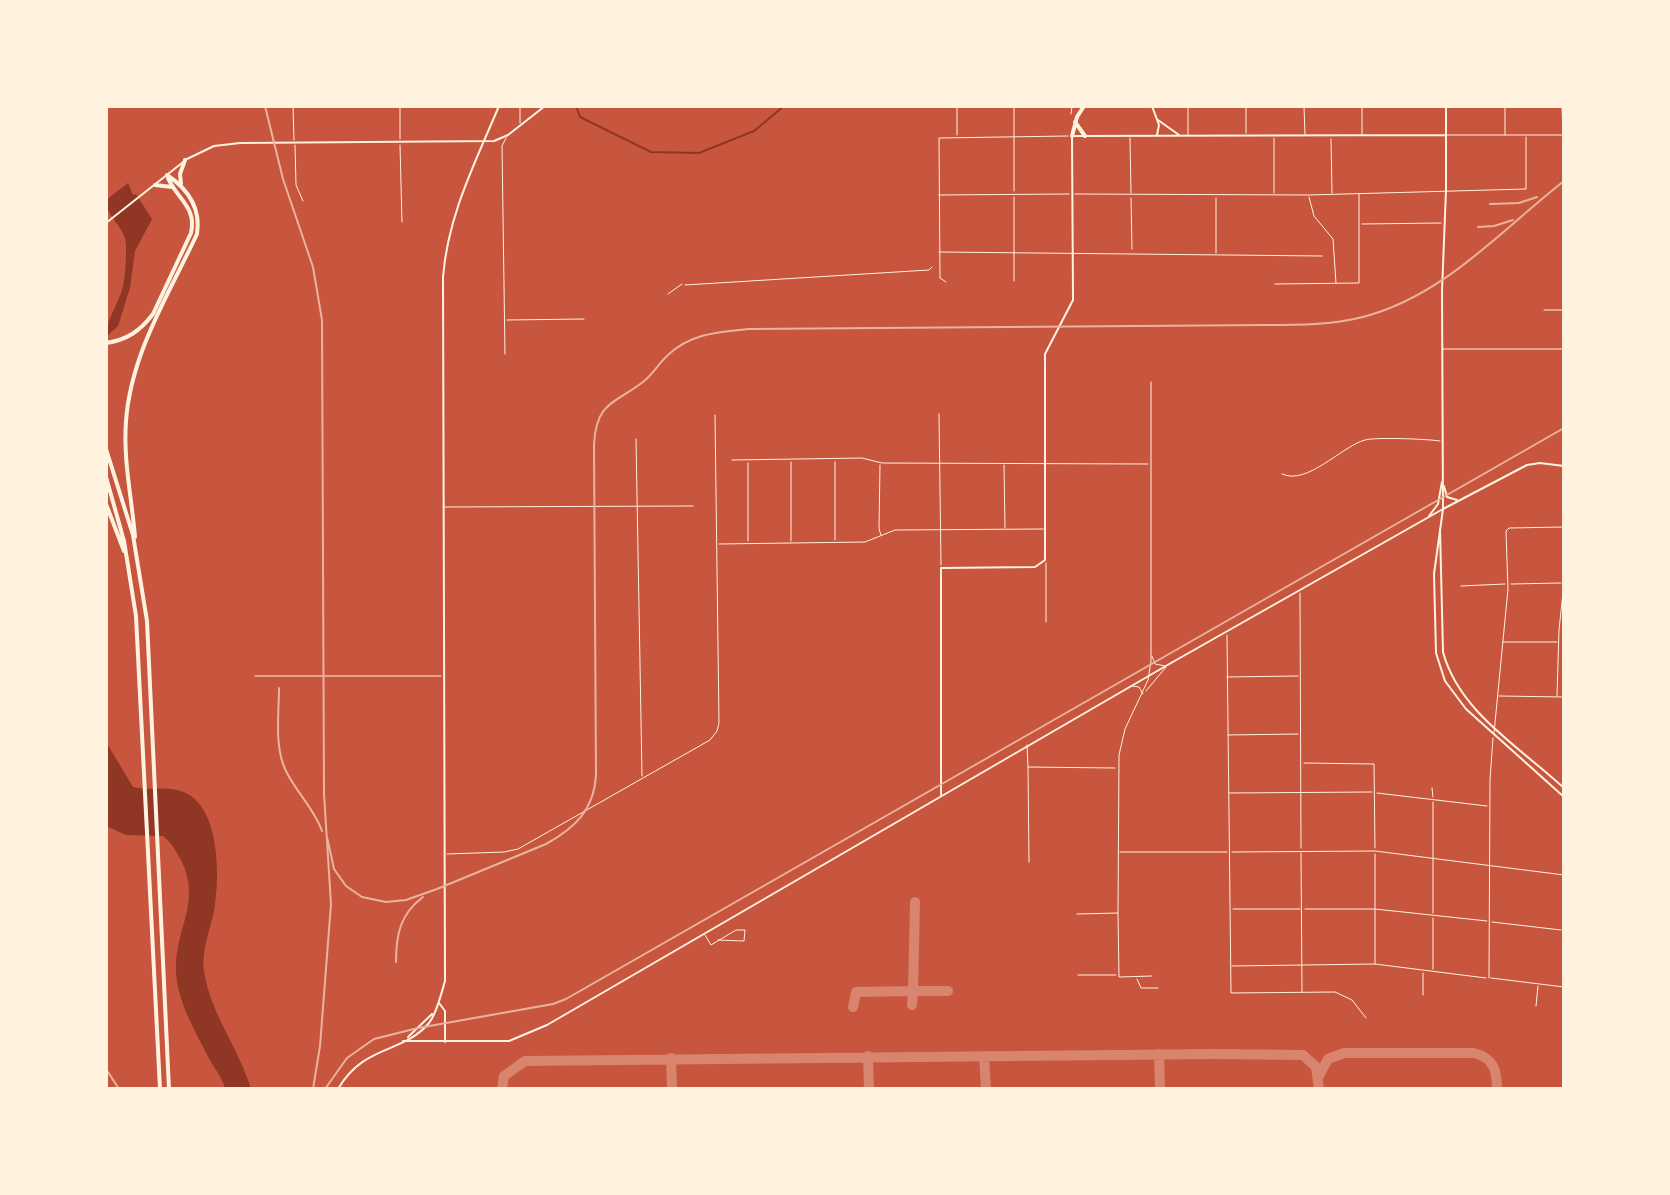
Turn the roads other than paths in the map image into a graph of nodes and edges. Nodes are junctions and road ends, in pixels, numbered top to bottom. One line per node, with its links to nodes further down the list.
1 (293, 106): 43 (street)
2 (400, 106): 44 (street)
3 (499, 106): 42 (main road)
4 (520, 106): 22 (street)
5 (545, 106): 22 (main road)
6 (957, 106): 40 (street)
7 (1014, 106): 30 (street)
8 (1072, 106): 18 (street)
9 (1084, 106): 20 (highway)
10 (1152, 106): 19 (main road)
11 (1188, 106): 25 (street)
12 (1246, 106): 36 (street)
13 (1304, 106): 26 (street)
14 (1362, 106): 27 (street)
15 (1446, 106): 28 (main road)
16 (1505, 106): 39 (street)
17 (1562, 106): 29 (street)
18 (1071, 114)
19 (1156, 118): 21 (main road); 34 (main road)
20 (1075, 122): 31 (highway); 32 (highway)
21 (1164, 126): 24 (main road); 35 (main road)
22 (520, 127): 23 (main road)
23 (508, 135): 42 (main road); 81 (street)
24 (1180, 135): 25 (main road); 35 (main road)
25 (1188, 135): 36 (main road)
26 (1305, 135): 37 (main road); 38 (main road)
27 (1362, 135): 28 (main road); 38 (main road)
28 (1447, 135): 39 (street); 50 (main road)
29 (1564, 135): 41 (street)
30 (1014, 136): 31 (street); 40 (street); 51 (street)
31 (1072, 136): 32 (main road); 52 (main road)
32 (1085, 136): 33 (main road)
33 (1130, 136): 34 (main road); 56 (street)
34 (1157, 136): 35 (main road)
35 (1163, 136)
36 (1246, 136): 37 (main road)
37 (1274, 136): 58 (street)
38 (1331, 136): 53 (street)
39 (1505, 136): 41 (street)
40 (957, 137): 55 (street)
41 (1526, 137): 50 (street)
42 (484, 141): 44 (main road); 109 (main road)
43 (294, 142): 44 (main road); 45 (main road); 60 (street)
44 (400, 142): 62 (street)
45 (185, 160): 46 (main road); 48 (highway)
46 (167, 175): 47 (main road); 48 (highway); 49 (highway)
47 (153, 187): 49 (highway); 63 (main road)
48 (181, 187): 61 (highway)
49 (174, 188): 61 (highway)
50 (1446, 190): 54 (street); 64 (main road)
51 (1014, 194): 52 (street); 55 (street); 68 (street)
52 (1072, 194): 56 (street); 66 (main road)
53 (1332, 194): 54 (street); 59 (street)
54 (1359, 194): 65 (street)
55 (939, 195): 67 (street)
56 (1131, 195): 57 (street); 69 (street)
57 (1216, 195): 58 (street); 70 (street)
58 (1274, 195): 59 (street)
59 (1309, 195): 75 (street)
60 (303, 201)
61 (195, 214): 82 (highway); 122 (highway)
62 (402, 222)
63 (106, 223)
64 (1444, 223): 65 (street); 83 (main road)
65 (1359, 224): 75 (street)
66 (1073, 251): 68 (street); 69 (street); 99 (main road)
67 (939, 252): 68 (street); 74 (street)
68 (1014, 252): 73 (street)
69 (1132, 252): 70 (street)
70 (1216, 253): 71 (street)
71 (1322, 256)
72 (932, 267): 77 (street)
73 (1014, 281)
74 (946, 282)
75 (1336, 283): 76 (street)
76 (1275, 284)
77 (668, 294)
78 (1544, 310): 79 (street)
79 (1564, 310)
80 (584, 319): 81 (street)
81 (504, 320): 85 (street)
82 (106, 343)
83 (1442, 349): 84 (street); 90 (main road)
84 (1564, 349)
85 (505, 354)
86 (1151, 382): 100 (street)
87 (939, 414): 97 (street)
88 (715, 415): 121 (street)
89 (636, 439): 107 (street)
90 (1443, 441): 102 (street); 104 (main road)
91 (106, 449): 122 (highway)
92 (835, 459): 95 (street); 96 (street); 118 (street)
93 (732, 460): 94 (street)
94 (748, 460): 95 (street); 119 (street)
95 (791, 460): 120 (street)
96 (882, 463): 97 (street); 117 (street)
97 (939, 463): 98 (street); 116 (street)
98 (1004, 463): 99 (street); 114 (street)
99 (1045, 463): 100 (street); 115 (main road)
100 (1151, 464): 135 (street)
101 (1564, 466): 105 (main road)
102 (1282, 474)
103 (106, 477): 124 (highway)
104 (1443, 477): 105 (main road); 110 (main road); 112 (main road)
105 (1462, 499): 110 (main road)
106 (106, 504): 124 (highway)
107 (638, 506): 108 (street); 109 (street); 155 (street)
108 (693, 506)
109 (443, 507): 138 (main road)
110 (1443, 509): 111 (main road); 112 (main road)
111 (1441, 519): 147 (main road); 149 (main road)
112 (1422, 521): 129 (main road)
113 (1564, 527): 127 (street)
114 (1005, 529): 115 (street); 116 (street)
115 (1045, 529): 123 (main road)
116 (939, 530): 117 (street); 125 (street)
117 (881, 535): 118 (street)
118 (835, 542): 120 (street)
119 (748, 543): 120 (street); 121 (street)
120 (791, 543)
121 (717, 544): 155 (street)
122 (137, 552): 205 (highway)
123 (1045, 560): 125 (main road); 130 (street)
124 (128, 562): 204 (highway)
125 (941, 568): 161 (main road)
126 (1564, 583): 127 (street); 133 (street)
127 (1507, 584): 128 (street); 132 (street)
128 (1461, 586)
129 (1300, 591): 131 (main road); 140 (street)
130 (1046, 622)
131 (1227, 632): 136 (main road); 141 (street)
132 (1503, 642): 133 (street); 144 (street)
133 (1560, 642): 134 (street); 145 (street)
134 (1564, 642)
135 (1151, 652): 136 (street); 139 (street)
136 (1171, 663): 139 (main road); 143 (street)
137 (255, 676): 138 (street)
138 (444, 676): 169 (main road)
139 (1149, 676): 142 (main road); 143 (street)
140 (1300, 676): 141 (street); 148 (street)
141 (1227, 677): 150 (street)
142 (1130, 686): 143 (street); 151 (main road)
143 (1143, 694): 154 (street)
144 (1498, 696): 145 (street); 147 (street)
145 (1557, 696): 146 (street)
146 (1564, 697)
147 (1495, 727): 149 (street); 157 (main road)
148 (1301, 734): 150 (street); 152 (street)
149 (1494, 734): 162 (main road); 164 (street)
150 (1228, 735): 160 (street)
151 (1027, 745): 153 (street); 161 (main road)
152 (1301, 763): 158 (street); 159 (street)
153 (1028, 767): 154 (street); 171 (street)
154 (1118, 768): 167 (street)
155 (642, 779): 169 (street)
156 (1432, 788): 163 (street)
157 (1564, 788)
158 (1301, 792): 159 (street); 160 (street); 165 (street)
159 (1374, 792): 163 (street); 166 (street)
160 (1229, 793): 168 (street)
161 (941, 796): 182 (main road)
162 (1564, 797)
163 (1433, 800): 164 (street); 170 (street)
164 (1489, 807): 172 (street)
165 (1301, 851): 166 (street); 168 (street); 175 (street)
166 (1375, 851): 170 (street); 176 (street)
167 (1118, 852): 168 (street); 177 (street)
168 (1229, 852): 174 (street)
169 (444, 854): 199 (main road)
170 (1433, 858): 172 (street); 179 (street)
171 (1029, 862)
172 (1489, 866): 173 (street); 180 (street)
173 (1564, 875)
174 (1230, 909): 175 (street); 186 (street)
175 (1302, 909): 176 (street); 185 (street)
176 (1375, 909): 179 (street); 184 (street)
177 (1118, 913): 178 (street); 191 (street)
178 (1077, 914)
179 (1433, 915): 180 (street); 188 (street)
180 (1489, 922): 181 (street); 193 (street)
181 (1561, 930)
182 (705, 935): 183 (street); 203 (main road)
183 (718, 940): 183 (street)
184 (1375, 964): 185 (street); 187 (street)
185 (1302, 965): 186 (street); 197 (street)
186 (1230, 966): 197 (street)
187 (1423, 970): 188 (street); 198 (street)
188 (1433, 971): 193 (street)
189 (1153, 972): 192 (street)
190 (1078, 975): 191 (street)
191 (1119, 975): 192 (street)
192 (1136, 976): 196 (street)
193 (1489, 978): 194 (street)
194 (1538, 984): 195 (street); 200 (street)
195 (1564, 987)
196 (1158, 988)
197 (1302, 992): 201 (street)
198 (1423, 995)
199 (438, 1002): 202 (main road); 203 (main road)
200 (1536, 1006)
201 (1366, 1018)
202 (403, 1041): 203 (main road); 206 (main road)
203 (445, 1042)
204 (160, 1089)
205 (169, 1089)
206 (338, 1089)

